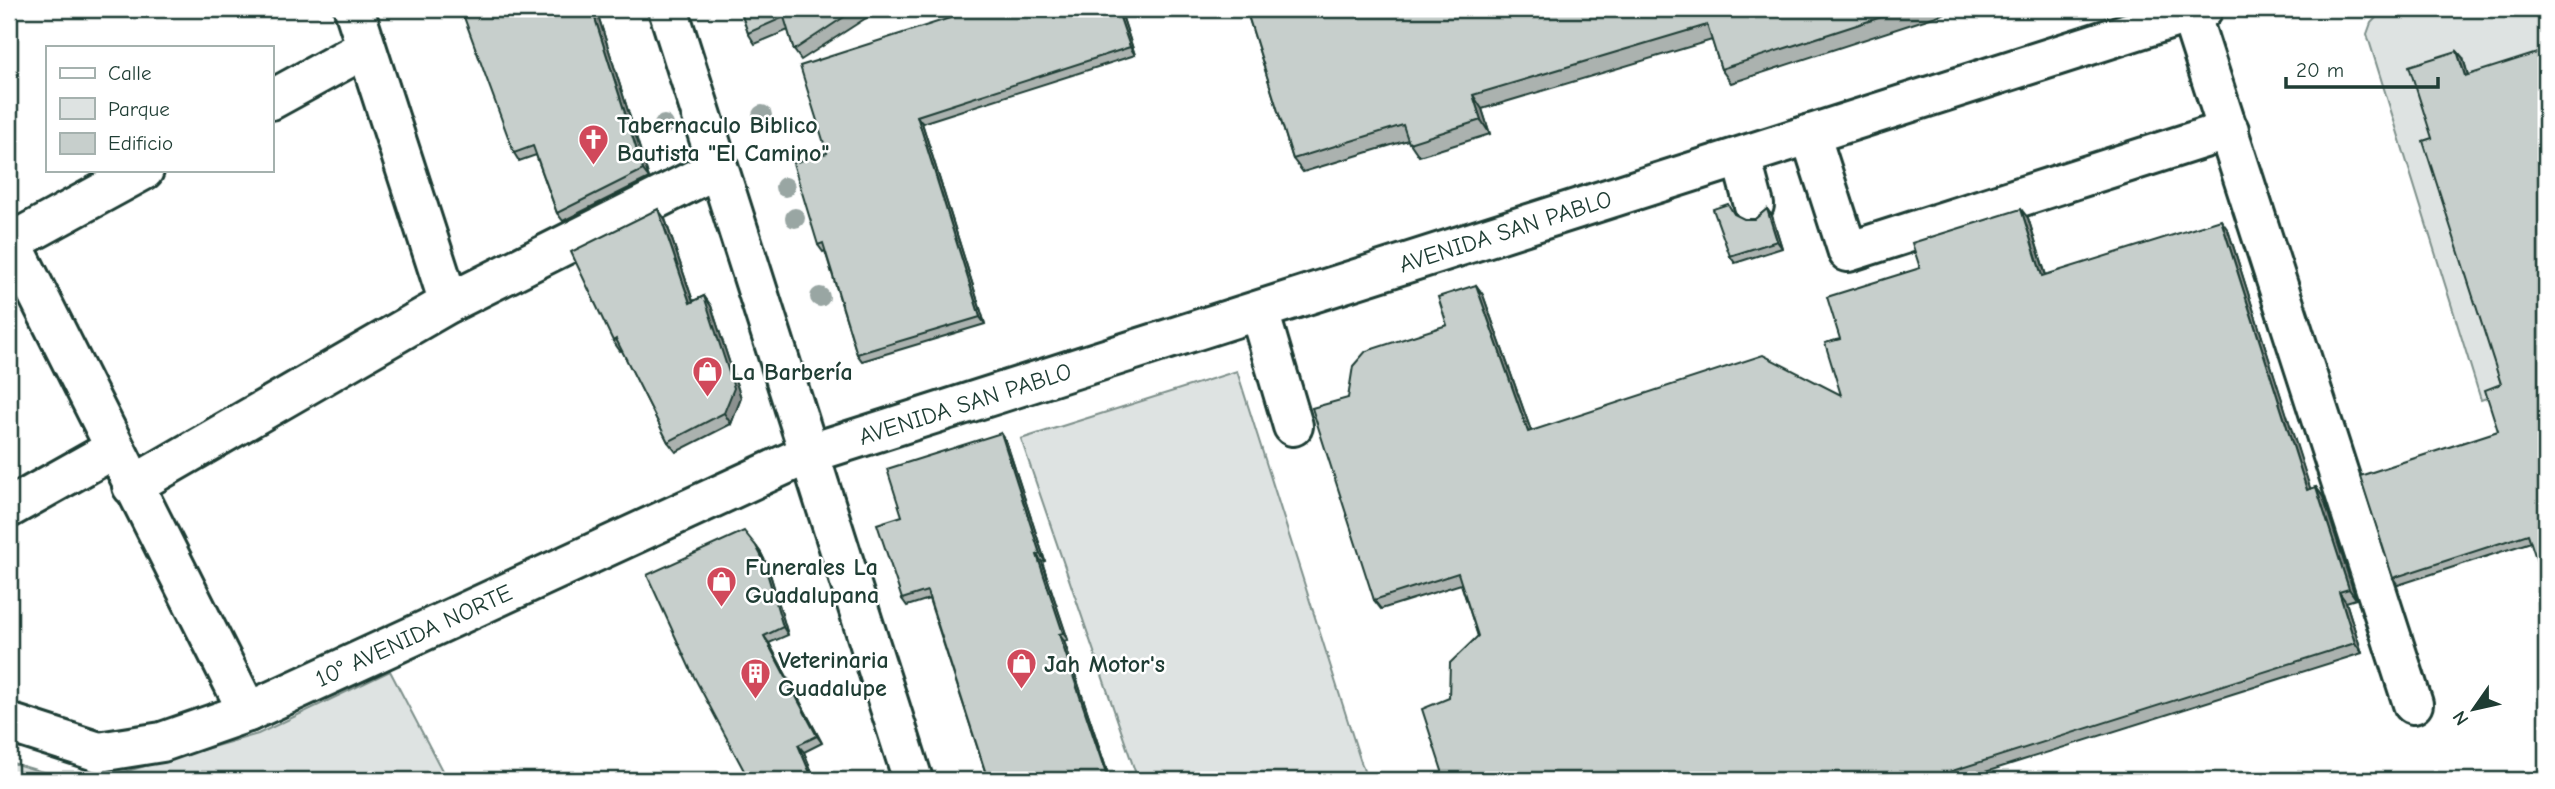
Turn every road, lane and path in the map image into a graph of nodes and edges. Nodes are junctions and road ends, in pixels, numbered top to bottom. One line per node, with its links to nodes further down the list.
1 (354, 9): 5 (street)
2 (668, 9): 10 (street)
3 (2197, 11): 4 (street, AVENIDA SAN PABLO); 7 (street)
4 (2109, 23): 8 (street, AVENIDA SAN PABLO)
5 (366, 48): 6 (street); 14 (street)
6 (273, 99)
7 (2229, 130): 8 (street); 21 (street)
8 (1810, 134): 9 (street, AVENIDA SAN PABLO)
9 (1741, 158): 12 (street); 15 (street, AVENIDA SAN PABLO)
10 (716, 169): 14 (street); 18 (street)
11 (140, 172): 13 (street)
12 (1754, 205)
13 (10, 239): 17 (street)
14 (449, 303): 19 (street)
15 (1259, 311): 16 (street); 18 (street, AVENIDA SAN PABLO)
16 (1293, 426)
17 (114, 449): 19 (street); 20 (street)
18 (808, 454): 22 (street, 10° AVENIDA NORTE); 24 (street)
19 (132, 486): 22 (street)
20 (9, 508)
21 (2413, 704)
22 (248, 712): 23 (street, 10° AVENIDA NORTE)
23 (9, 723)
24 (913, 780)

